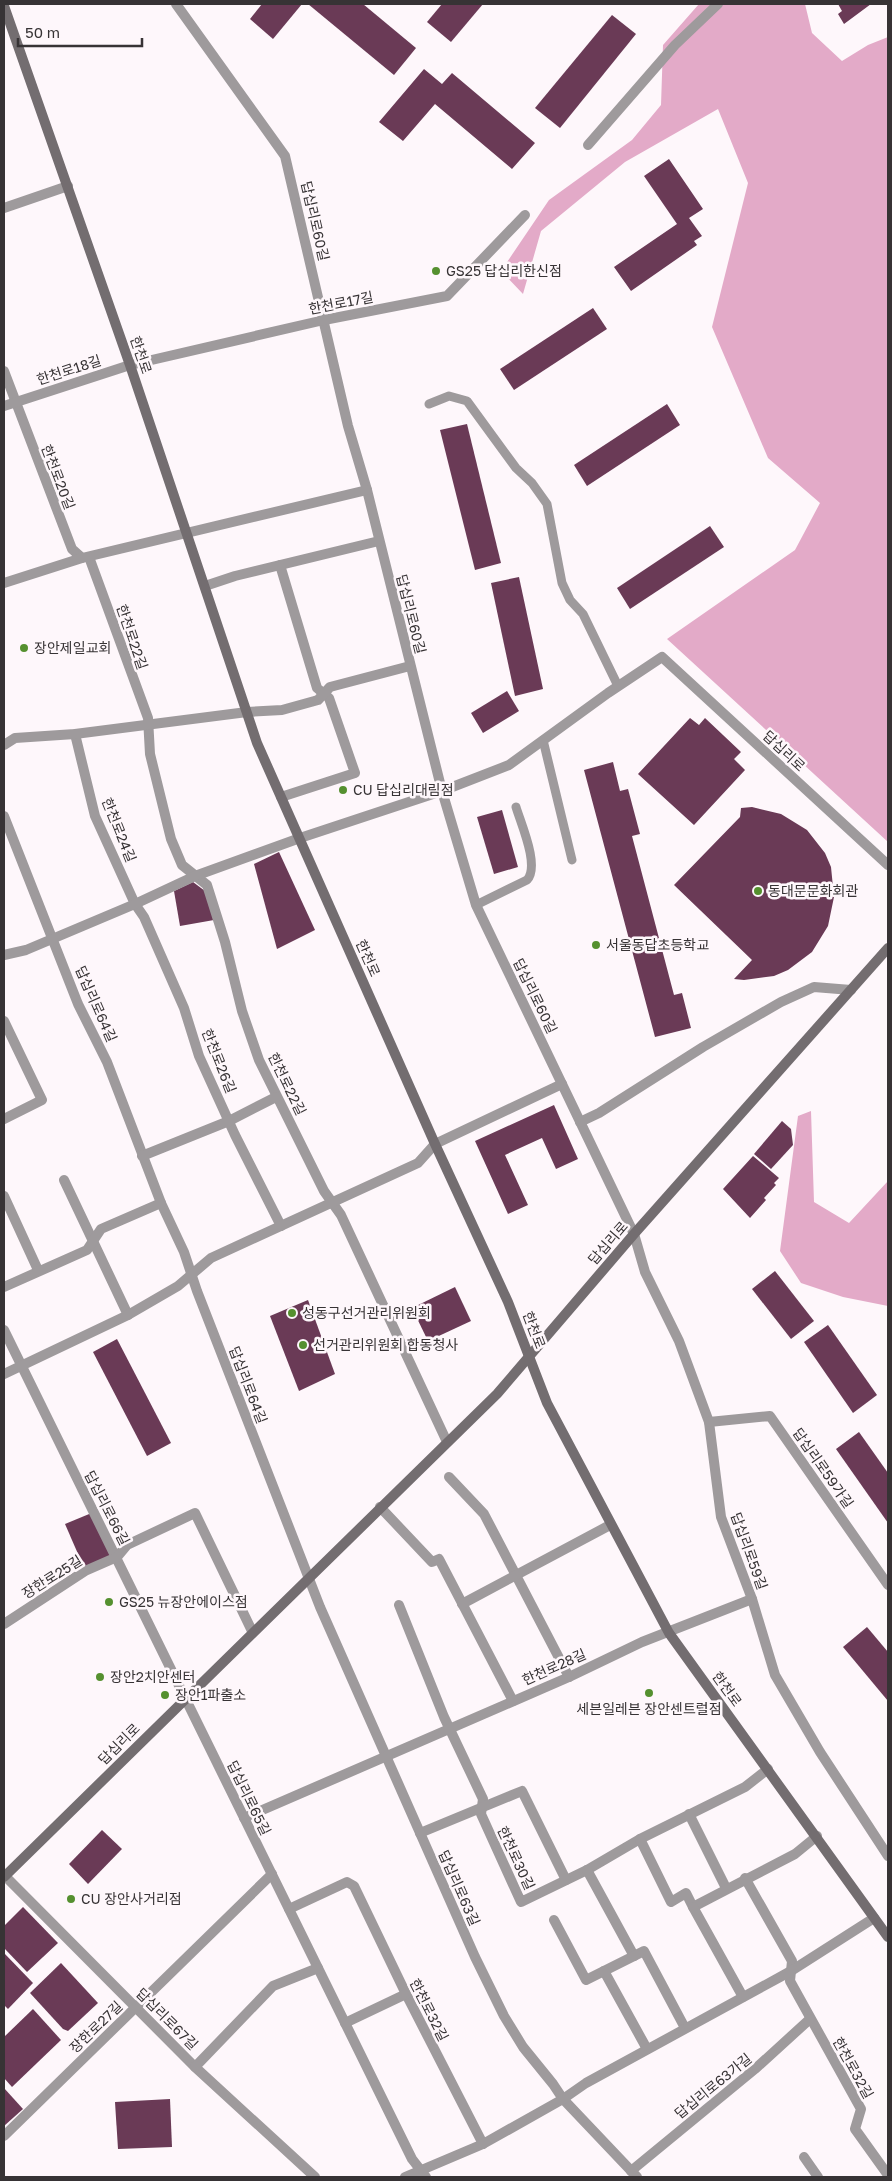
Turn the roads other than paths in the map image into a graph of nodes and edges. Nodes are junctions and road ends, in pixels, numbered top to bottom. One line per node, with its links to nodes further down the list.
1 (176, 4): 8 (street, 답십리로60길)
2 (718, 4): 4 (street)
3 (5, 10): 5 (main road, 한천로)
4 (588, 146)
5 (68, 186): 6 (street); 9 (main road, 한천로)
6 (4, 208)
7 (525, 215): 8 (street, 한천로17길)
8 (324, 320): 9 (street, 한천로17길); 14 (street, 답십리로60길)
9 (130, 365): 11 (street, 한천로18길); 15 (main road, 한천로)
10 (4, 371): 11 (street)
11 (15, 402): 13 (street, 한천로18길); 17 (street, 한천로20길)
12 (429, 404): 22 (lane)
13 (4, 406)
14 (367, 490): 15 (street); 16 (street, 답십리로60길)
15 (187, 534): 17 (street); 20 (main road, 한천로)
16 (379, 541): 18 (street); 21 (street, 답십리로60길)
17 (85, 558): 19 (street); 25 (street, 한천로22길)
18 (280, 565): 20 (street); 23 (street)
19 (4, 583)
20 (205, 586): 24 (main road, 한천로)
21 (410, 666): 23 (street); 29 (street, 답십리로60길)
22 (618, 686): 27 (street); 35 (street, 답십리로)
23 (324, 694): 24 (street); 30 (street)
24 (247, 712): 25 (street); 30 (main road, 한천로)
25 (148, 726): 26 (street); 36 (street, 한천로22길)
26 (75, 734): 28 (street); 37 (street, 한천로24길)
27 (543, 740): 29 (street); 34 (lane)
28 (4, 746)
29 (442, 791): 33 (street); 38 (street, 답십리로60길)
30 (281, 797): 33 (main road, 한천로)
31 (516, 807): 38 (lane)
32 (4, 816): 39 (street, 답십리로64길)
33 (300, 838): 36 (street); 49 (main road, 한천로)
34 (572, 860)
35 (888, 865)
36 (196, 876): 37 (street); 45 (street, 한천로22길)
37 (136, 904): 39 (street); 47 (street, 한천로26길)
38 (476, 905): 44 (street, 답십리로60길)
39 (53, 937): 41 (street); 50 (street, 답십리로64길)
40 (888, 948): 42 (main road, 답십리로)
41 (4, 955)
42 (851, 990): 48 (street); 56 (main road, 답십리로)
43 (4, 1021): 46 (street)
44 (562, 1084): 48 (street, 답십리로60길); 49 (street)
45 (276, 1097): 47 (street); 54 (street, 한천로22길)
46 (4, 1119)
47 (229, 1121): 50 (street); 55 (street, 한천로26길)
48 (580, 1122): 56 (street, 답십리로60길)
49 (435, 1144): 54 (street); 63 (main road, 한천로)
50 (142, 1156): 53 (street, 답십리로64길)
51 (64, 1180): 57 (street)
52 (4, 1196): 58 (street)
53 (161, 1203): 57 (street); 59 (street, 답십리로64길)
54 (333, 1203): 55 (street); 67 (street, 한천로22길)
55 (281, 1226): 59 (street)
56 (634, 1234): 63 (main road, 답십리로); 66 (street, 답십리로59길)
57 (94, 1240): 58 (street); 61 (street)
58 (38, 1270): 60 (street)
59 (192, 1273): 61 (street); 73 (street, 답십리로64길)
60 (4, 1287)
61 (128, 1315): 64 (street)
62 (4, 1330): 64 (street, 답십리로66길)
63 (529, 1356): 67 (main road, 답십리로); 70 (main road, 한천로)
64 (21, 1366): 65 (street); 71 (street, 답십리로66길)
65 (4, 1374)
66 (709, 1422): 74 (street, 답십리로59가길); 75 (street, 답십리로59길)
67 (447, 1442): 69 (main road, 답십리로)
68 (449, 1478): 72 (street)
69 (380, 1507): 73 (main road, 답십리로); 77 (street)
70 (610, 1525): 72 (street); 80 (main road, 한천로)
71 (117, 1557): 78 (street, 장한로25길); 79 (street); 82 (street, 답십리로66길)
72 (516, 1574): 77 (street); 81 (street)
73 (308, 1578): 79 (main road, 답십리로); 85 (street, 답십리로63길)
74 (888, 1586)
75 (752, 1599): 80 (street, 한천로28길); 93 (street, 답십리로59길)
76 (399, 1604): 84 (street)
77 (462, 1604): 83 (street)
78 (4, 1624)
79 (252, 1631): 82 (main road, 답십리로)
80 (669, 1633): 81 (street, 한천로28길); 86 (main road, 한천로)
81 (569, 1677): 83 (street, 한천로28길)
82 (185, 1698): 89 (street, 답십리로65길); 96 (main road, 답십리로)
83 (513, 1701): 84 (street, 한천로28길)
84 (451, 1728): 85 (street, 한천로28길); 87 (street, 한천로30길)
85 (386, 1754): 89 (street, 한천로28길); 90 (street, 답십리로63길)
86 (768, 1769): 88 (street, 한천로30길); 91 (main road, 한천로)
87 (482, 1807): 90 (street); 98 (street); 98 (street, 한천로30길)
88 (689, 1814): 92 (street, 한천로30길); 99 (street)
89 (244, 1818): 95 (street, 답십리로65길)
90 (420, 1833): 117 (street, 답십리로63길)
91 (817, 1836): 97 (street); 102 (main road, 한천로)
92 (640, 1839): 94 (street, 한천로30길); 100 (street)
93 (888, 1856)
94 (587, 1870): 98 (street, 한천로30길); 105 (street)
95 (272, 1874): 101 (street, 답십리로65길); 111 (street, 장한로27길)
96 (4, 1876): 111 (street, 답십리로67길)
97 (745, 1878): 99 (street); 108 (street, 한천로32길)
98 (566, 1880)
99 (726, 1888): 100 (street)
100 (694, 1906): 110 (street)
101 (289, 1909): 106 (street, 답십리로65길); 109 (street, 한천로32길)
102 (874, 1918): 104 (main road, 한천로); 108 (street)
103 (554, 1920): 107 (street)
104 (888, 1937)
105 (634, 1956): 107 (street); 114 (street)
106 (318, 1968): 113 (street, 답십리로65길); 116 (street)
107 (604, 1971): 115 (street)
108 (790, 1971): 110 (street); 112 (street, 한천로32길)
109 (406, 1994): 113 (street); 119 (street, 한천로32길)
110 (744, 1997): 114 (street)
111 (136, 2008): 116 (street, 답십리로67길); 118 (street, 장한로27길)
112 (810, 2019): 122 (street, 답십리로63가길); 123 (street, 한천로32길)
113 (345, 2023): 121 (street, 답십리로65길)
114 (684, 2028): 115 (street)
115 (647, 2049): 117 (street)
116 (196, 2067): 124 (street, 답십리로67길)
117 (563, 2099): 119 (street); 122 (street, 답십리로63길)
118 (4, 2136)
119 (483, 2144): 121 (street)
120 (804, 2157): 126 (street)
121 (424, 2174): 125 (street)
122 (634, 2174)
123 (888, 2175)
124 (315, 2177)
125 (405, 2177)
126 (818, 2177)

